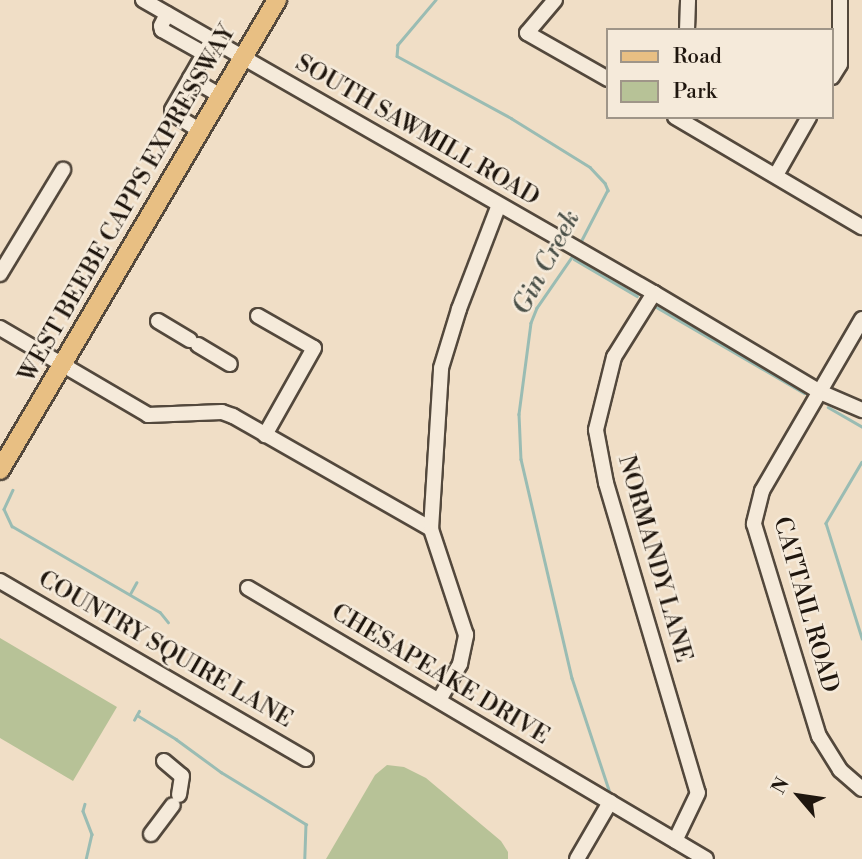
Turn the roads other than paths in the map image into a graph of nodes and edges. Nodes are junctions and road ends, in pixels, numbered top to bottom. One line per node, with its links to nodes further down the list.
1 (143, 0): 6 (street, SOUTH SAWMILL ROAD)
2 (278, 0): 10 (main road, WEST BEEBE CAPPS EXPRESSWAY)
3 (555, 0): 13 (street)
4 (688, 0): 7 (street)
5 (840, 0): 11 (street)
6 (167, 14): 8 (street, SOUTH SAWMILL ROAD); 9 (street)
7 (687, 28)
8 (212, 40): 9 (street); 10 (street, SOUTH SAWMILL ROAD)
9 (205, 54): 12 (street)
10 (242, 57): 14 (main road, WEST BEEBE CAPPS EXPRESSWAY); 20 (street, SOUTH SAWMILL ROAD)
11 (834, 74)
12 (190, 78): 14 (street); 17 (street)
13 (606, 78)
14 (219, 95): 17 (main road, WEST BEEBE CAPPS EXPRESSWAY)
15 (678, 119): 19 (street)
16 (808, 119): 19 (street)
17 (199, 130): 29 (main road, WEST BEEBE CAPPS EXPRESSWAY)
18 (62, 170): 22 (street)
19 (776, 176): 21 (street)
20 (499, 205): 23 (street, SOUTH SAWMILL ROAD); 34 (street)
21 (862, 227)
22 (0, 274)
23 (654, 293): 30 (street, SOUTH SAWMILL ROAD); 43 (street, NORMANDY LANE)
24 (258, 316): 32 (street)
25 (862, 319): 30 (street, CATTAIL ROAD)
26 (158, 321): 28 (street)
27 (0, 328): 29 (street)
28 (230, 364)
29 (62, 365): 32 (street); 33 (main road, WEST BEEBE CAPPS EXPRESSWAY)
30 (820, 393): 31 (street, SOUTH SAWMILL ROAD); 40 (street, CATTAIL ROAD)
31 (862, 410)
32 (265, 435): 34 (street)
33 (0, 470)
34 (431, 529): 37 (street)
35 (0, 580): 38 (street, COUNTRY SQUIRE LANE)
36 (248, 588): 37 (street, CHESAPEAKE DRIVE)
37 (439, 700): 41 (street, CHESAPEAKE DRIVE)
38 (306, 760)
39 (164, 761): 42 (street)
40 (862, 789)
41 (610, 802): 43 (street, CHESAPEAKE DRIVE); 44 (street)
42 (151, 834)
43 (675, 841): 45 (street, CHESAPEAKE DRIVE)
44 (577, 859)
45 (706, 859)

